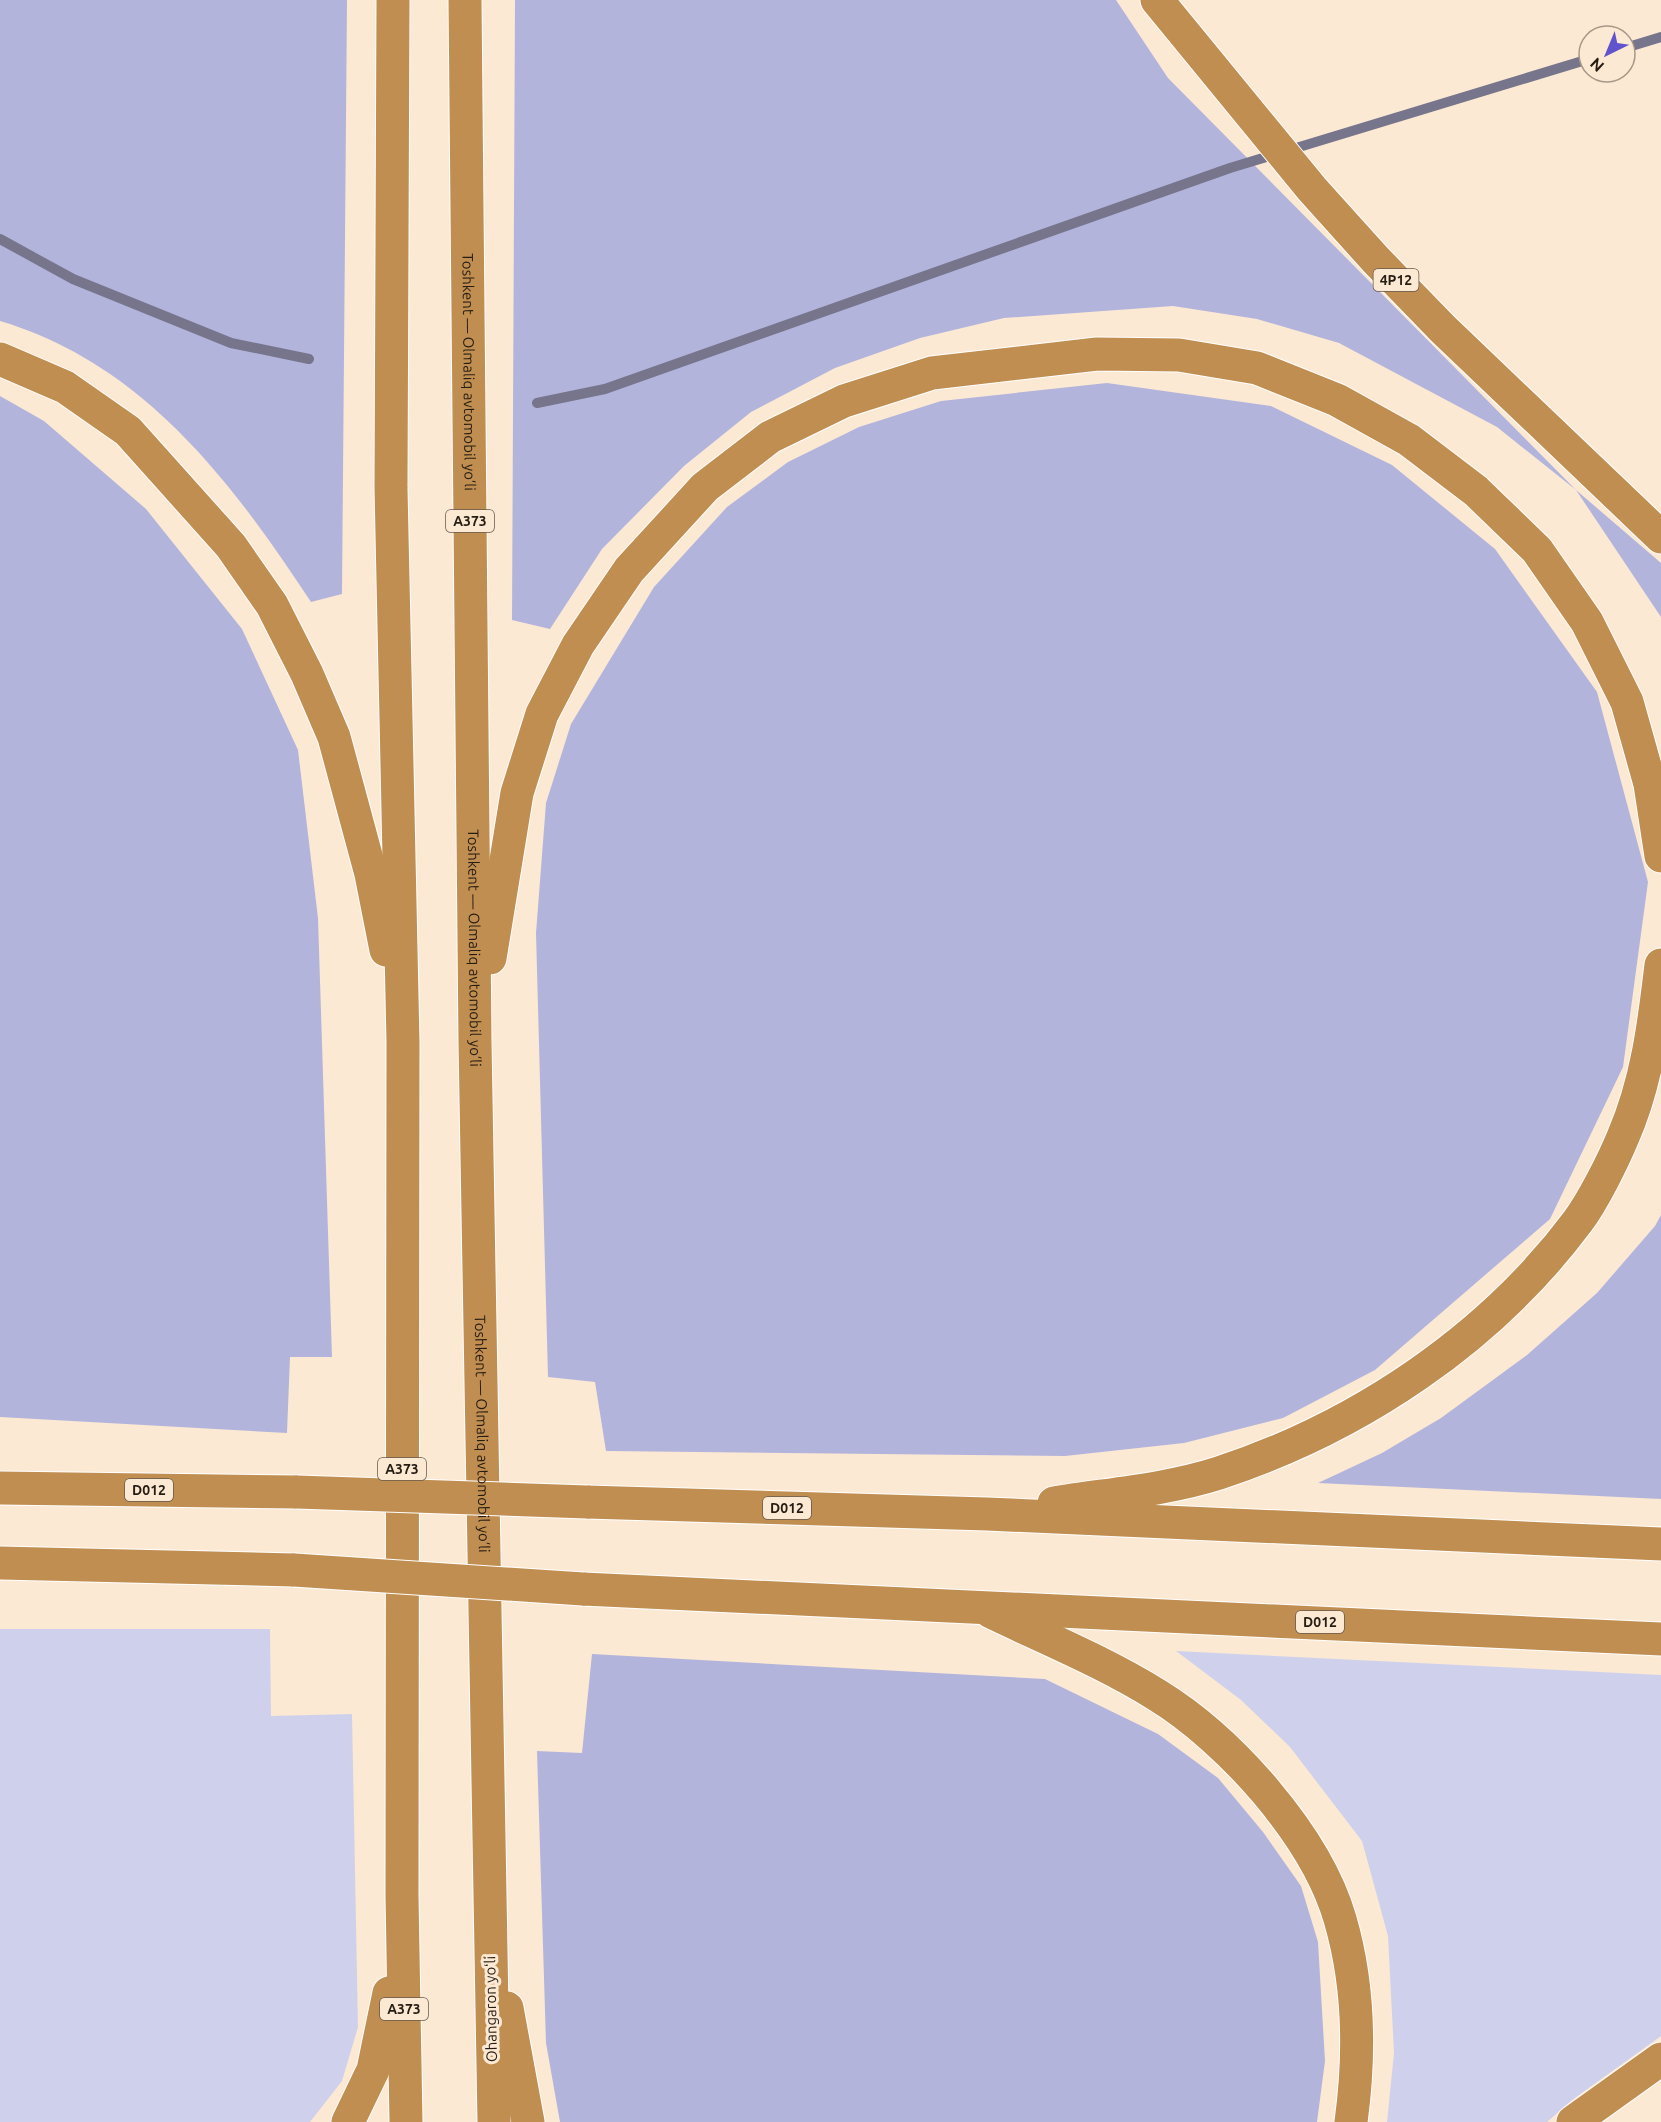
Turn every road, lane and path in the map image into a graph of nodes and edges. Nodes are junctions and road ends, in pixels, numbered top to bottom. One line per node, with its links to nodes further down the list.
1 (393, 0): 8 (highway, A373)
2 (465, 0): 9 (highway, Toshkent — Olmaliq avtomobil yo‘li / A373)
3 (1157, 0): 5 (highway, 4P12)
4 (0, 358): 8 (highway)
5 (1661, 537)
6 (1661, 856): 9 (highway)
7 (1661, 965): 11 (highway)
8 (403, 1042): 16 (highway, A373)
9 (476, 1042): 17 (highway, Toshkent — Olmaliq avtomobil yo‘li / A373)
10 (0, 1488): 11 (highway, D012, bridge)
11 (987, 1514): 12 (highway, D012)
12 (1661, 1544)
13 (0, 1563): 14 (highway, D012, bridge)
14 (978, 1606): 15 (highway, D012); 23 (highway)
15 (1661, 1639)
16 (402, 1896): 19 (highway); 20 (highway, A373)
17 (488, 1896): 21 (highway, Ohangaron yoʻli / A373); 22 (highway)
18 (1661, 2059): 24 (highway)
19 (348, 2122)
20 (406, 2122)
21 (494, 2122)
22 (528, 2122)
23 (1351, 2122)
24 (1573, 2122)

